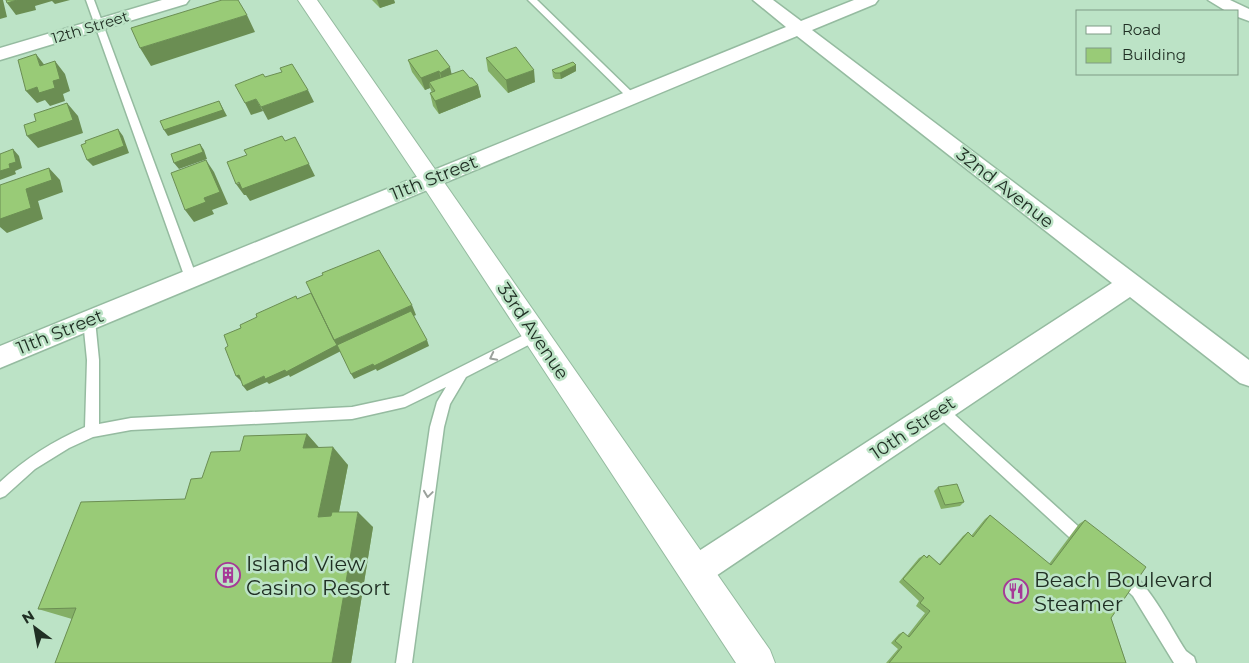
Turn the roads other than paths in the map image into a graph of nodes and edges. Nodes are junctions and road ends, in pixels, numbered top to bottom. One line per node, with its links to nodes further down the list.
1 (90, 0): 9 (lane)
2 (180, 0): 9 (street, 12th Street)
3 (307, 0): 13 (street, 33rd Avenue)
4 (532, 0): 12 (lane)
5 (762, 0): 10 (street, 32nd Avenue)
6 (869, 0): 10 (street, 11th Street)
7 (1217, 0): 8 (street)
8 (1237, 10)
9 (100, 24): 11 (street, 12th Street); 14 (lane)
10 (800, 29): 12 (street, 11th Street); 15 (street, 32nd Avenue)
11 (0, 54)
12 (632, 97): 13 (street, 11th Street)
13 (431, 180): 14 (street, 11th Street); 17 (street, 33rd Avenue)
14 (191, 278): 16 (street, 11th Street)
15 (1130, 284): 20 (street, 32nd Avenue); 21 (street, 10th Street)
16 (89, 320): 18 (street, 11th Street); 22 (lane)
17 (536, 335): 19 (lane, one-way to 19); 26 (street, 33rd Avenue)
18 (0, 357)
19 (461, 372): 22 (lane); 27 (lane, one-way to 27)
20 (1249, 375)
21 (940, 410): 24 (lane); 26 (street, 10th Street)
22 (92, 431): 23 (lane)
23 (0, 491)
24 (1096, 552)
25 (1110, 565): 29 (lane)
26 (696, 572): 28 (street, 33rd Avenue)
27 (404, 663)
28 (757, 663)
29 (1188, 663)

